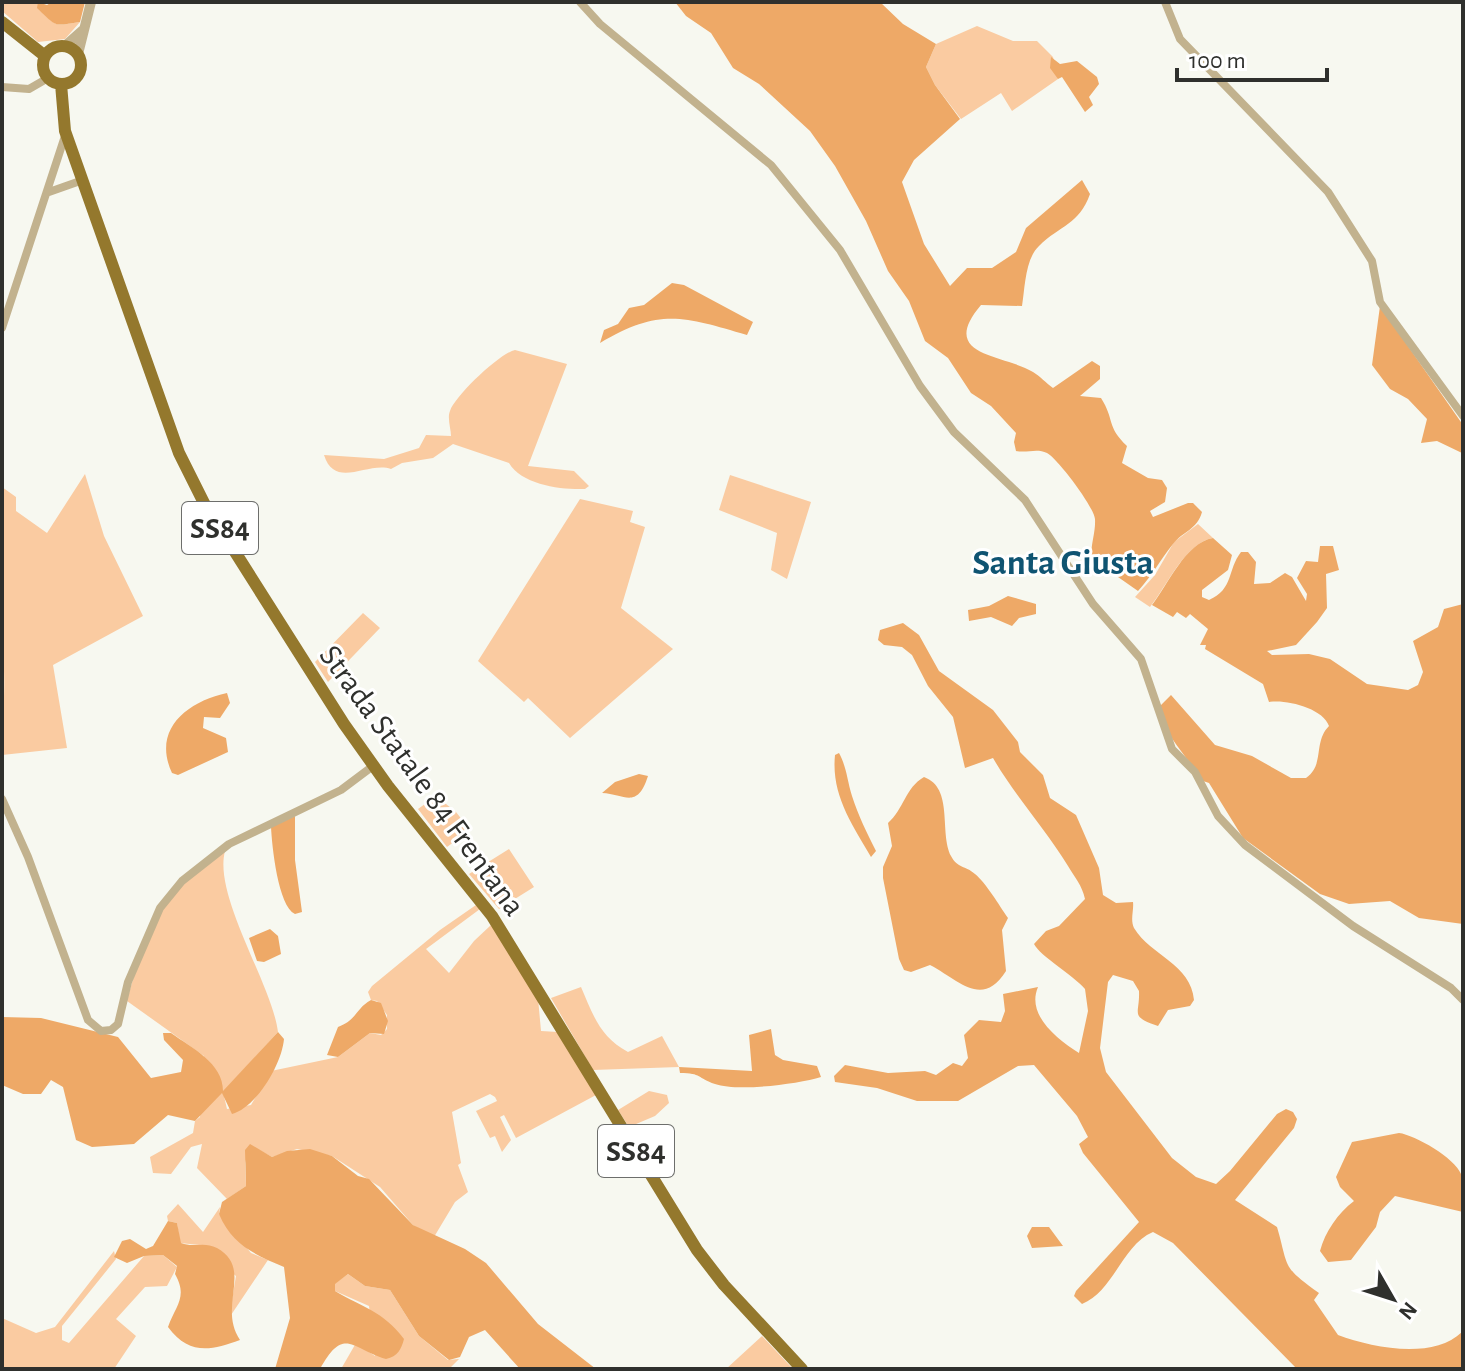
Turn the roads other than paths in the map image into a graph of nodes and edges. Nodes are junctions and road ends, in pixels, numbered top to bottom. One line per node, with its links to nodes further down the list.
1 (91, 2): 5 (street)
2 (580, 2): 19 (street)
3 (1165, 2): 16 (street)
4 (2, 22): 8 (main road)
5 (87, 25): 6 (street); 7 (street)
6 (65, 46): 7 (main road); 8 (main road)
7 (78, 54): 10 (main road)
8 (45, 56): 9 (main road)
9 (48, 78): 10 (main road); 11 (street)
10 (61, 84): 12 (main road, Strada Statale 84 Frentana / SS84)
11 (2, 87)
12 (65, 131): 13 (main road, Strada Statale 84 Frentana / SS84); 14 (street)
13 (83, 180): 14 (street); 17 (main road, Strada Statale 84 Frentana / SS84)
14 (48, 193): 15 (street)
15 (2, 328)
16 (1463, 416)
17 (373, 766): 18 (street); 20 (main road, Strada Statale 84 Frentana / SS84)
18 (2, 799)
19 (1463, 1000)
20 (802, 1369)

